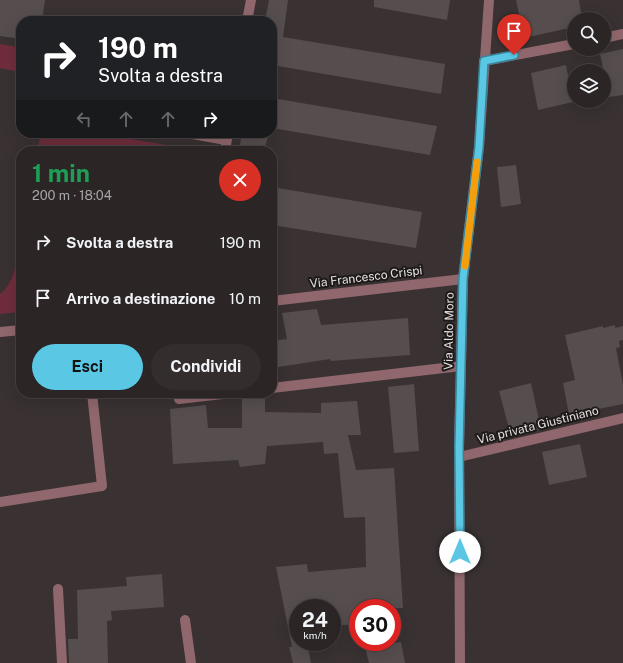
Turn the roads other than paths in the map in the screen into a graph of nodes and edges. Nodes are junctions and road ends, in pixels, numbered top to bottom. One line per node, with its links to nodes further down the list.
1 (251, 0): 3 (street)
2 (489, 0): 7 (street, Via Aldo Moro)
3 (248, 16)
4 (623, 34): 5 (street)
5 (611, 37)
6 (567, 45): 7 (street)
7 (484, 61): 8 (street, Via Aldo Moro)
8 (463, 279): 9 (street, Via Francesco Crispi); 12 (street, Via Aldo Moro)
9 (277, 300)
10 (16, 330): 11 (street)
11 (0, 332)
12 (461, 366): 13 (street); 18 (street, Via Aldo Moro)
13 (277, 387)
14 (93, 398): 19 (street)
15 (188, 398): 16 (street)
16 (179, 399)
17 (623, 418): 18 (street, Via privata Giustiniano)
18 (460, 457): 24 (street, Via Aldo Moro)
19 (0, 502)
20 (58, 589): 22 (street)
21 (185, 620): 23 (street)
22 (62, 663)
23 (191, 663)
24 (460, 663)

